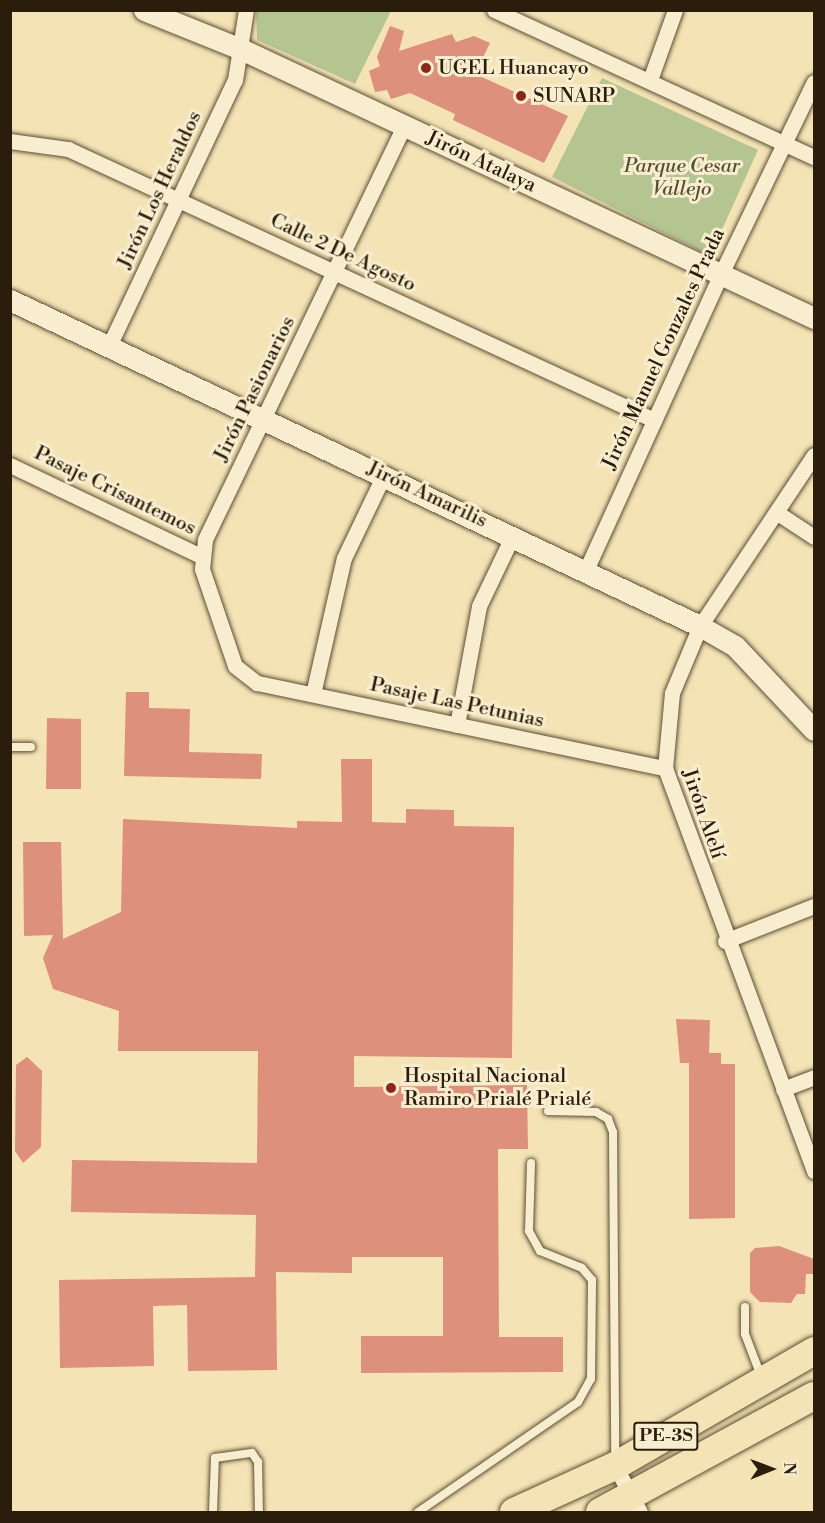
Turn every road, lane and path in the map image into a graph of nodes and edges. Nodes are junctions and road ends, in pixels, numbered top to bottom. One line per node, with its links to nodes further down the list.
1 (144, 10): 6 (street, Jirón Atalaya)
2 (246, 10): 6 (street, Jirón Los Heraldos)
3 (494, 10): 5 (street)
4 (675, 10): 7 (street)
5 (524, 16): 7 (street)
6 (241, 49): 9 (street, Jirón Atalaya); 13 (street, Jirón Los Heraldos)
7 (650, 80): 11 (street)
8 (814, 82): 11 (street, Jirón Manuel Gonzales Prada)
9 (404, 126): 14 (street, Jirón Pasionarios); 15 (street, Jirón Atalaya)
10 (10, 141): 13 (street, Calle 2 De Agosto)
11 (784, 142): 12 (street); 15 (street, Jirón Manuel Gonzales Prada)
12 (814, 157)
13 (179, 200): 14 (street, Calle 2 De Agosto); 18 (street, Jirón Los Heraldos)
14 (335, 272): 19 (street, Jirón Pasionarios); 20 (street, Calle 2 De Agosto)
15 (720, 274): 17 (street, Jirón Atalaya); 20 (street, Jirón Manuel Gonzales Prada)
16 (10, 300): 18 (street, Jirón Amarilis)
17 (814, 318)
18 (109, 346): 19 (street, Jirón Amarilis)
19 (264, 419): 23 (street, Jirón Amarilis); 27 (street, Jirón Pasionarios)
20 (654, 420): 28 (street, Jirón Manuel Gonzales Prada)
21 (814, 455): 24 (street, Jirón Alelí)
22 (10, 465): 27 (street, Pasaje Crisantemos)
23 (384, 475): 25 (street, Jirón Amarilis); 30 (street)
24 (776, 512): 26 (street); 29 (street, Jirón Alelí)
25 (513, 536): 28 (street, Jirón Amarilis); 31 (street)
26 (814, 537)
27 (201, 556): 30 (street, Pasaje Las Petunias)
28 (586, 570): 29 (street, Jirón Amarilis)
29 (700, 626): 32 (street, Jirón Amarilis); 35 (street, Jirón Alelí)
30 (313, 694): 31 (street, Pasaje Las Petunias)
31 (457, 725): 35 (street, Pasaje Las Petunias)
32 (814, 730)
33 (10, 747): 34 (lane)
34 (31, 747)
35 (665, 768): 37 (street, Jirón Alelí)
36 (814, 906): 37 (street)
37 (725, 941): 39 (street, Jirón Alelí)
38 (814, 1077): 39 (street)
39 (783, 1089): 42 (street, Jirón Alelí)
40 (548, 1111): 48 (lane)
41 (531, 1163): 52 (lane)
42 (814, 1171)
43 (745, 1307): 45 (lane)
44 (814, 1351): 45 (highway, PE-3S)
45 (753, 1386): 47 (highway); 48 (highway, PE-3S)
46 (814, 1396): 47 (highway, PE-3S)
47 (760, 1425): 49 (highway, PE-3S)
48 (615, 1466): 49 (street); 53 (highway, PE-3S)
49 (635, 1504): 54 (highway, PE-3S)
50 (213, 1512): 51 (lane)
51 (259, 1512)
52 (418, 1512)
53 (514, 1512)
54 (600, 1512)

